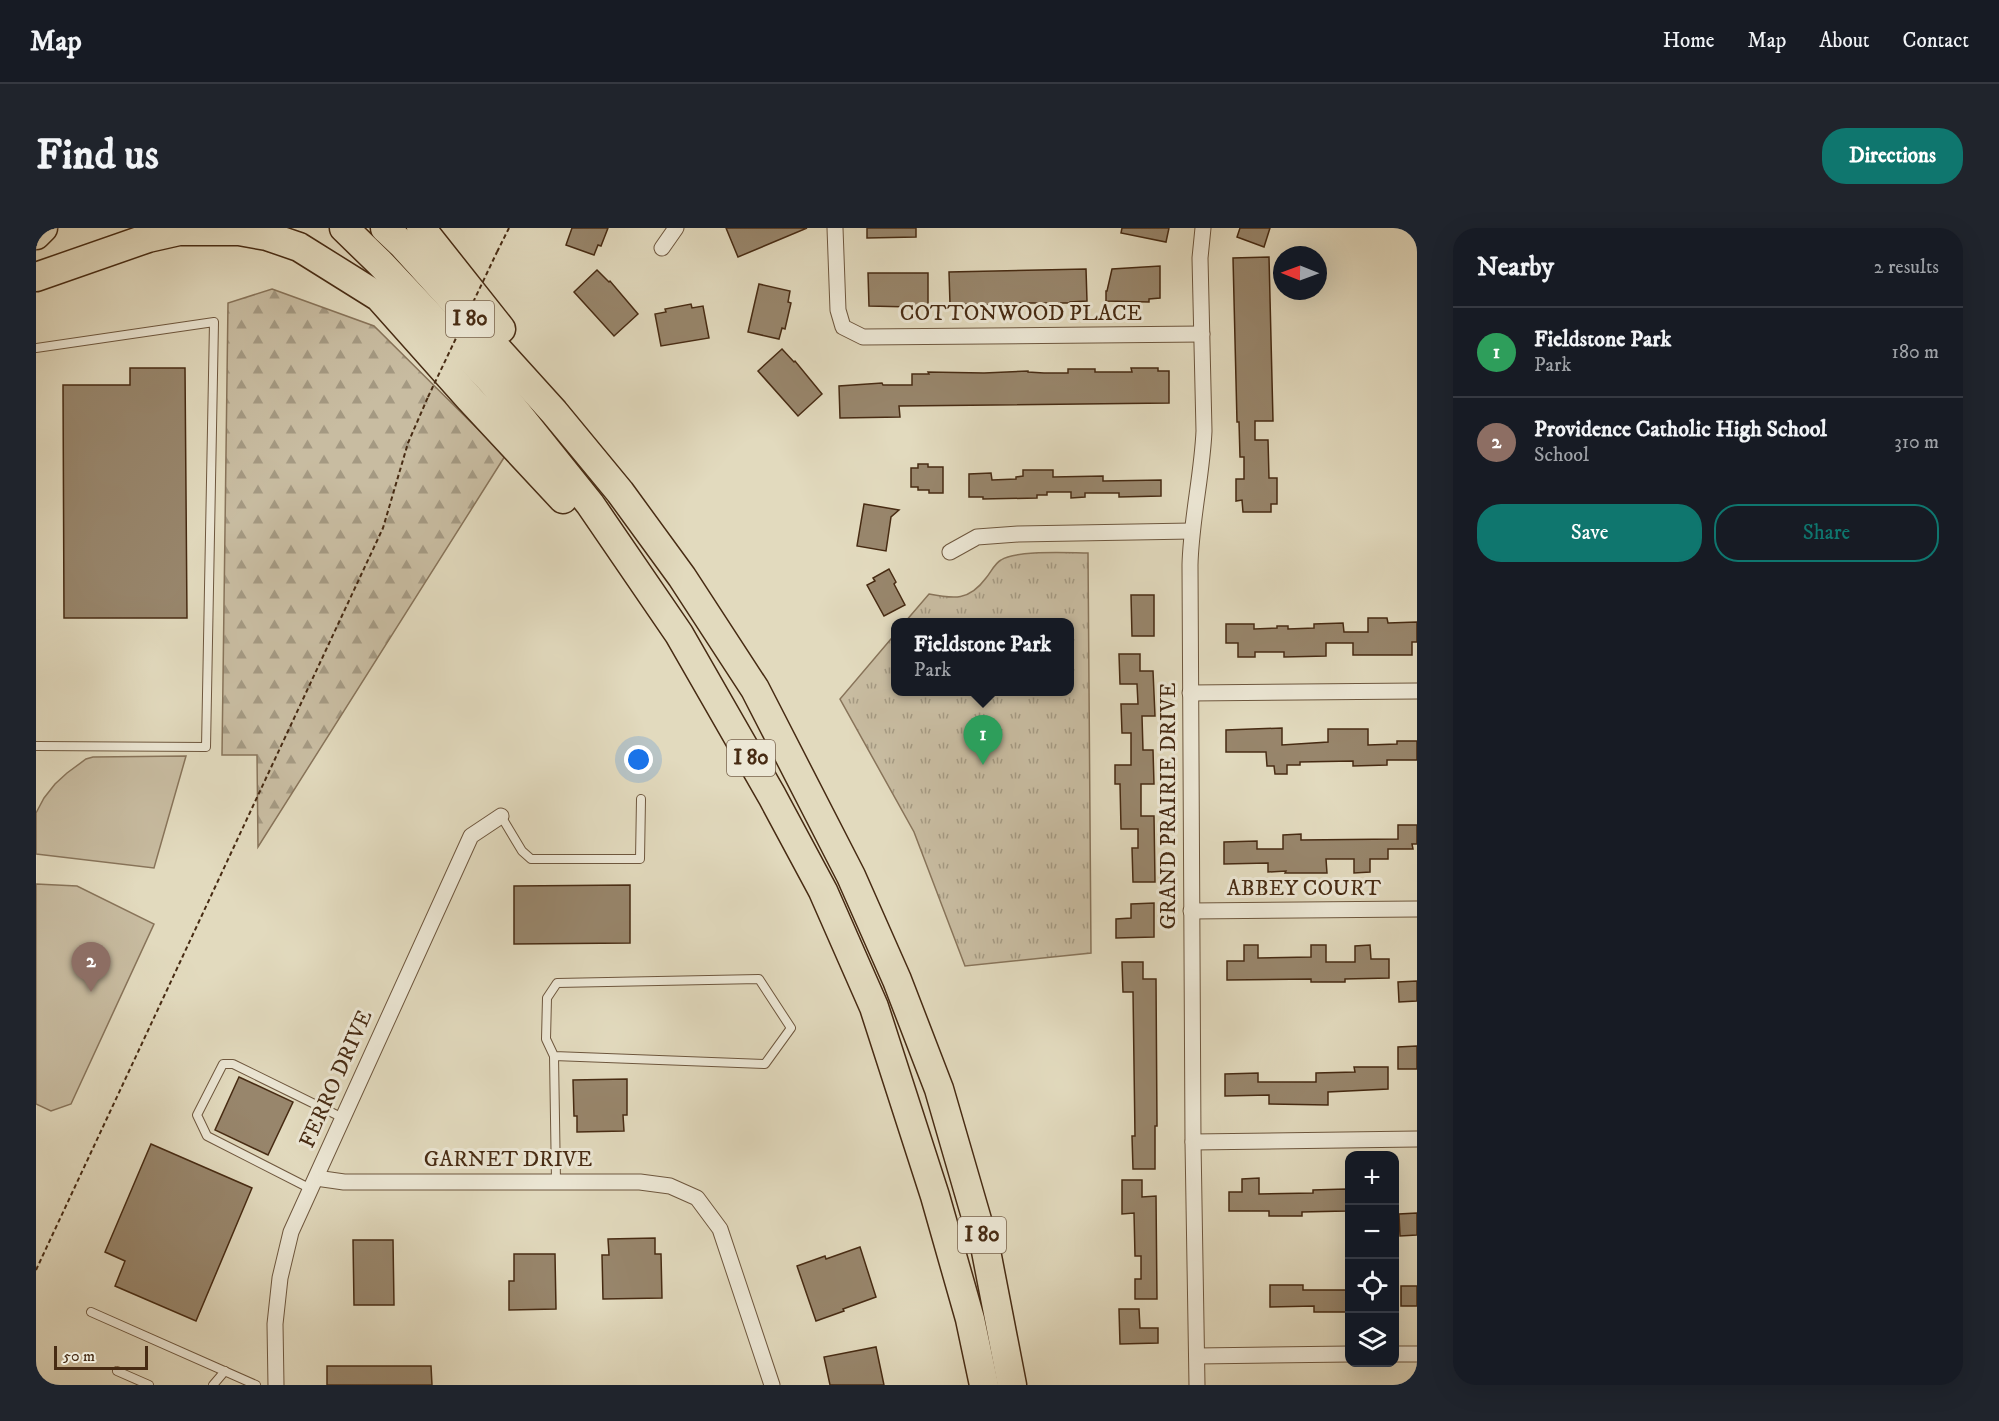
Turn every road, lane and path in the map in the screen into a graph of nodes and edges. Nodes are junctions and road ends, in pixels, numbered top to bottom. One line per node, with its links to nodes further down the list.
1 (43, 228): 9 (highway)
2 (344, 228): 19 (highway, I 80)
3 (385, 228): 14 (highway, I 80)
4 (421, 228): 14 (highway)
5 (509, 228): 31 (path, bridge)
6 (676, 228): 10 (street)
7 (835, 228): 12 (street, COTTONWOOD PLACE)
8 (1203, 228): 12 (street, GRAND PRAIRIE DRIVE)
9 (36, 236)
10 (662, 248)
11 (36, 276): 19 (highway)
12 (1202, 334): 15 (street, GRAND PRAIRIE DRIVE)
13 (36, 348): 20 (lane)
14 (554, 412): 45 (highway, I 80)
15 (1192, 531): 16 (street); 18 (street, GRAND PRAIRIE DRIVE)
16 (950, 552)
17 (1417, 691): 18 (street)
18 (1190, 693): 24 (street, GRAND PRAIRIE DRIVE)
19 (717, 700): 44 (highway, I 80)
20 (36, 746)
21 (641, 799): 22 (lane)
22 (501, 816): 26 (street, FERRO DRIVE)
23 (1417, 909): 24 (street, ABBEY COURT)
24 (1191, 911): 28 (street, GRAND PRAIRIE DRIVE)
25 (554, 1056): 25 (lane); 29 (lane)
26 (343, 1118): 30 (street, FERRO DRIVE); 30 (lane)
27 (1417, 1139): 28 (street)
28 (1193, 1142): 36 (street, GRAND PRAIRIE DRIVE)
29 (556, 1181): 30 (street, GARNET DRIVE); 43 (street, GARNET DRIVE)
30 (314, 1183): 42 (street, FERRO DRIVE)
31 (36, 1270)
32 (91, 1312): 38 (lane)
33 (1345, 1354): 36 (street)
34 (1399, 1354): 35 (street)
35 (1417, 1354)
36 (1197, 1356): 46 (street, GRAND PRAIRIE DRIVE)
37 (117, 1371): 39 (lane)
38 (225, 1371): 40 (lane); 41 (lane)
39 (148, 1385)
40 (213, 1385)
41 (256, 1385)
42 (276, 1385)
43 (772, 1385)
44 (984, 1385)
45 (1012, 1385)
46 (1197, 1385)

